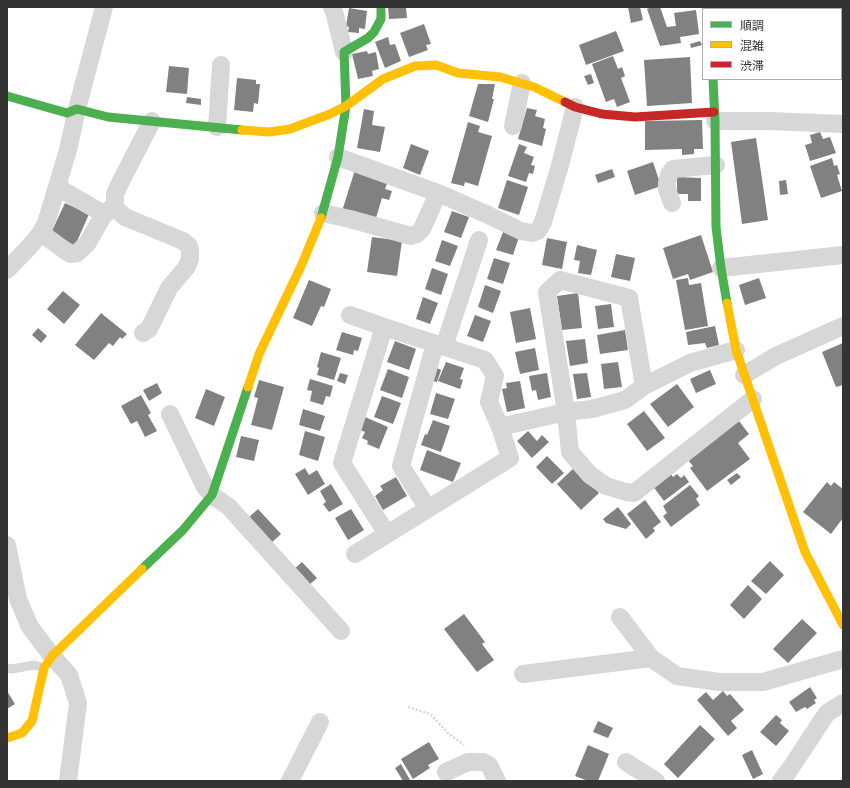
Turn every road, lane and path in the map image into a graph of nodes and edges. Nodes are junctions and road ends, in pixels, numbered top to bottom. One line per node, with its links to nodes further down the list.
1 (104, 7): 11 (street)
2 (332, 7): 4 (street)
3 (381, 7): 4 (street)
4 (344, 52): 9 (street)
5 (221, 65): 16 (street)
6 (713, 80): 12 (street)
7 (522, 84): 9 (street); 10 (street); 15 (street)
8 (7, 96): 11 (street)
9 (346, 106): 16 (street); 17 (street)
10 (575, 107): 12 (street); 20 (street)
11 (77, 109): 13 (street); 19 (street)
12 (714, 116): 14 (street); 18 (street)
13 (152, 121): 16 (street); 22 (street)
14 (843, 124)
15 (513, 126)
16 (217, 127)
17 (338, 157): 20 (street); 23 (street)
18 (716, 165): 21 (street); 27 (street)
19 (57, 187): 22 (street); 24 (street)
20 (438, 193): 23 (street)
21 (672, 203)
22 (109, 210): 24 (street); 32 (street)
23 (323, 213): 41 (street)
24 (41, 233): 28 (street)
25 (479, 240): 33 (street)
26 (843, 255): 27 (street)
27 (721, 268): 34 (street)
28 (7, 270)
29 (350, 315): 31 (street)
30 (843, 326): 35 (street)
31 (384, 327): 33 (street); 43 (street)
32 (143, 333)
33 (440, 346): 40 (street); 42 (street)
34 (736, 350): 35 (street); 36 (street)
35 (744, 375): 37 (street)
36 (644, 386): 38 (street); 38 (street)
37 (753, 399): 38 (street); 47 (street)
38 (566, 412): 40 (street)
39 (170, 414): 41 (street)
40 (500, 427): 42 (street)
41 (212, 495): 48 (street); 51 (street)
42 (428, 509): 43 (street)
43 (387, 534): 45 (street)
44 (7, 545): 51 (street)
45 (355, 554)
46 (620, 617): 49 (street)
47 (843, 624)
48 (341, 631)
49 (650, 658): 50 (street); 53 (street)
50 (843, 659)
51 (48, 662): 52 (lane); 57 (street); 61 (street)
52 (7, 668)
53 (524, 674)
54 (843, 702): 65 (street)
55 (408, 707): 58 (path)
56 (320, 722): 62 (street)
57 (7, 738)
58 (478, 762): 60 (street); 63 (street)
59 (626, 762): 64 (street)
60 (446, 772)
61 (68, 781)
62 (290, 781)
63 (497, 781)
64 (656, 781)
65 (781, 781)

